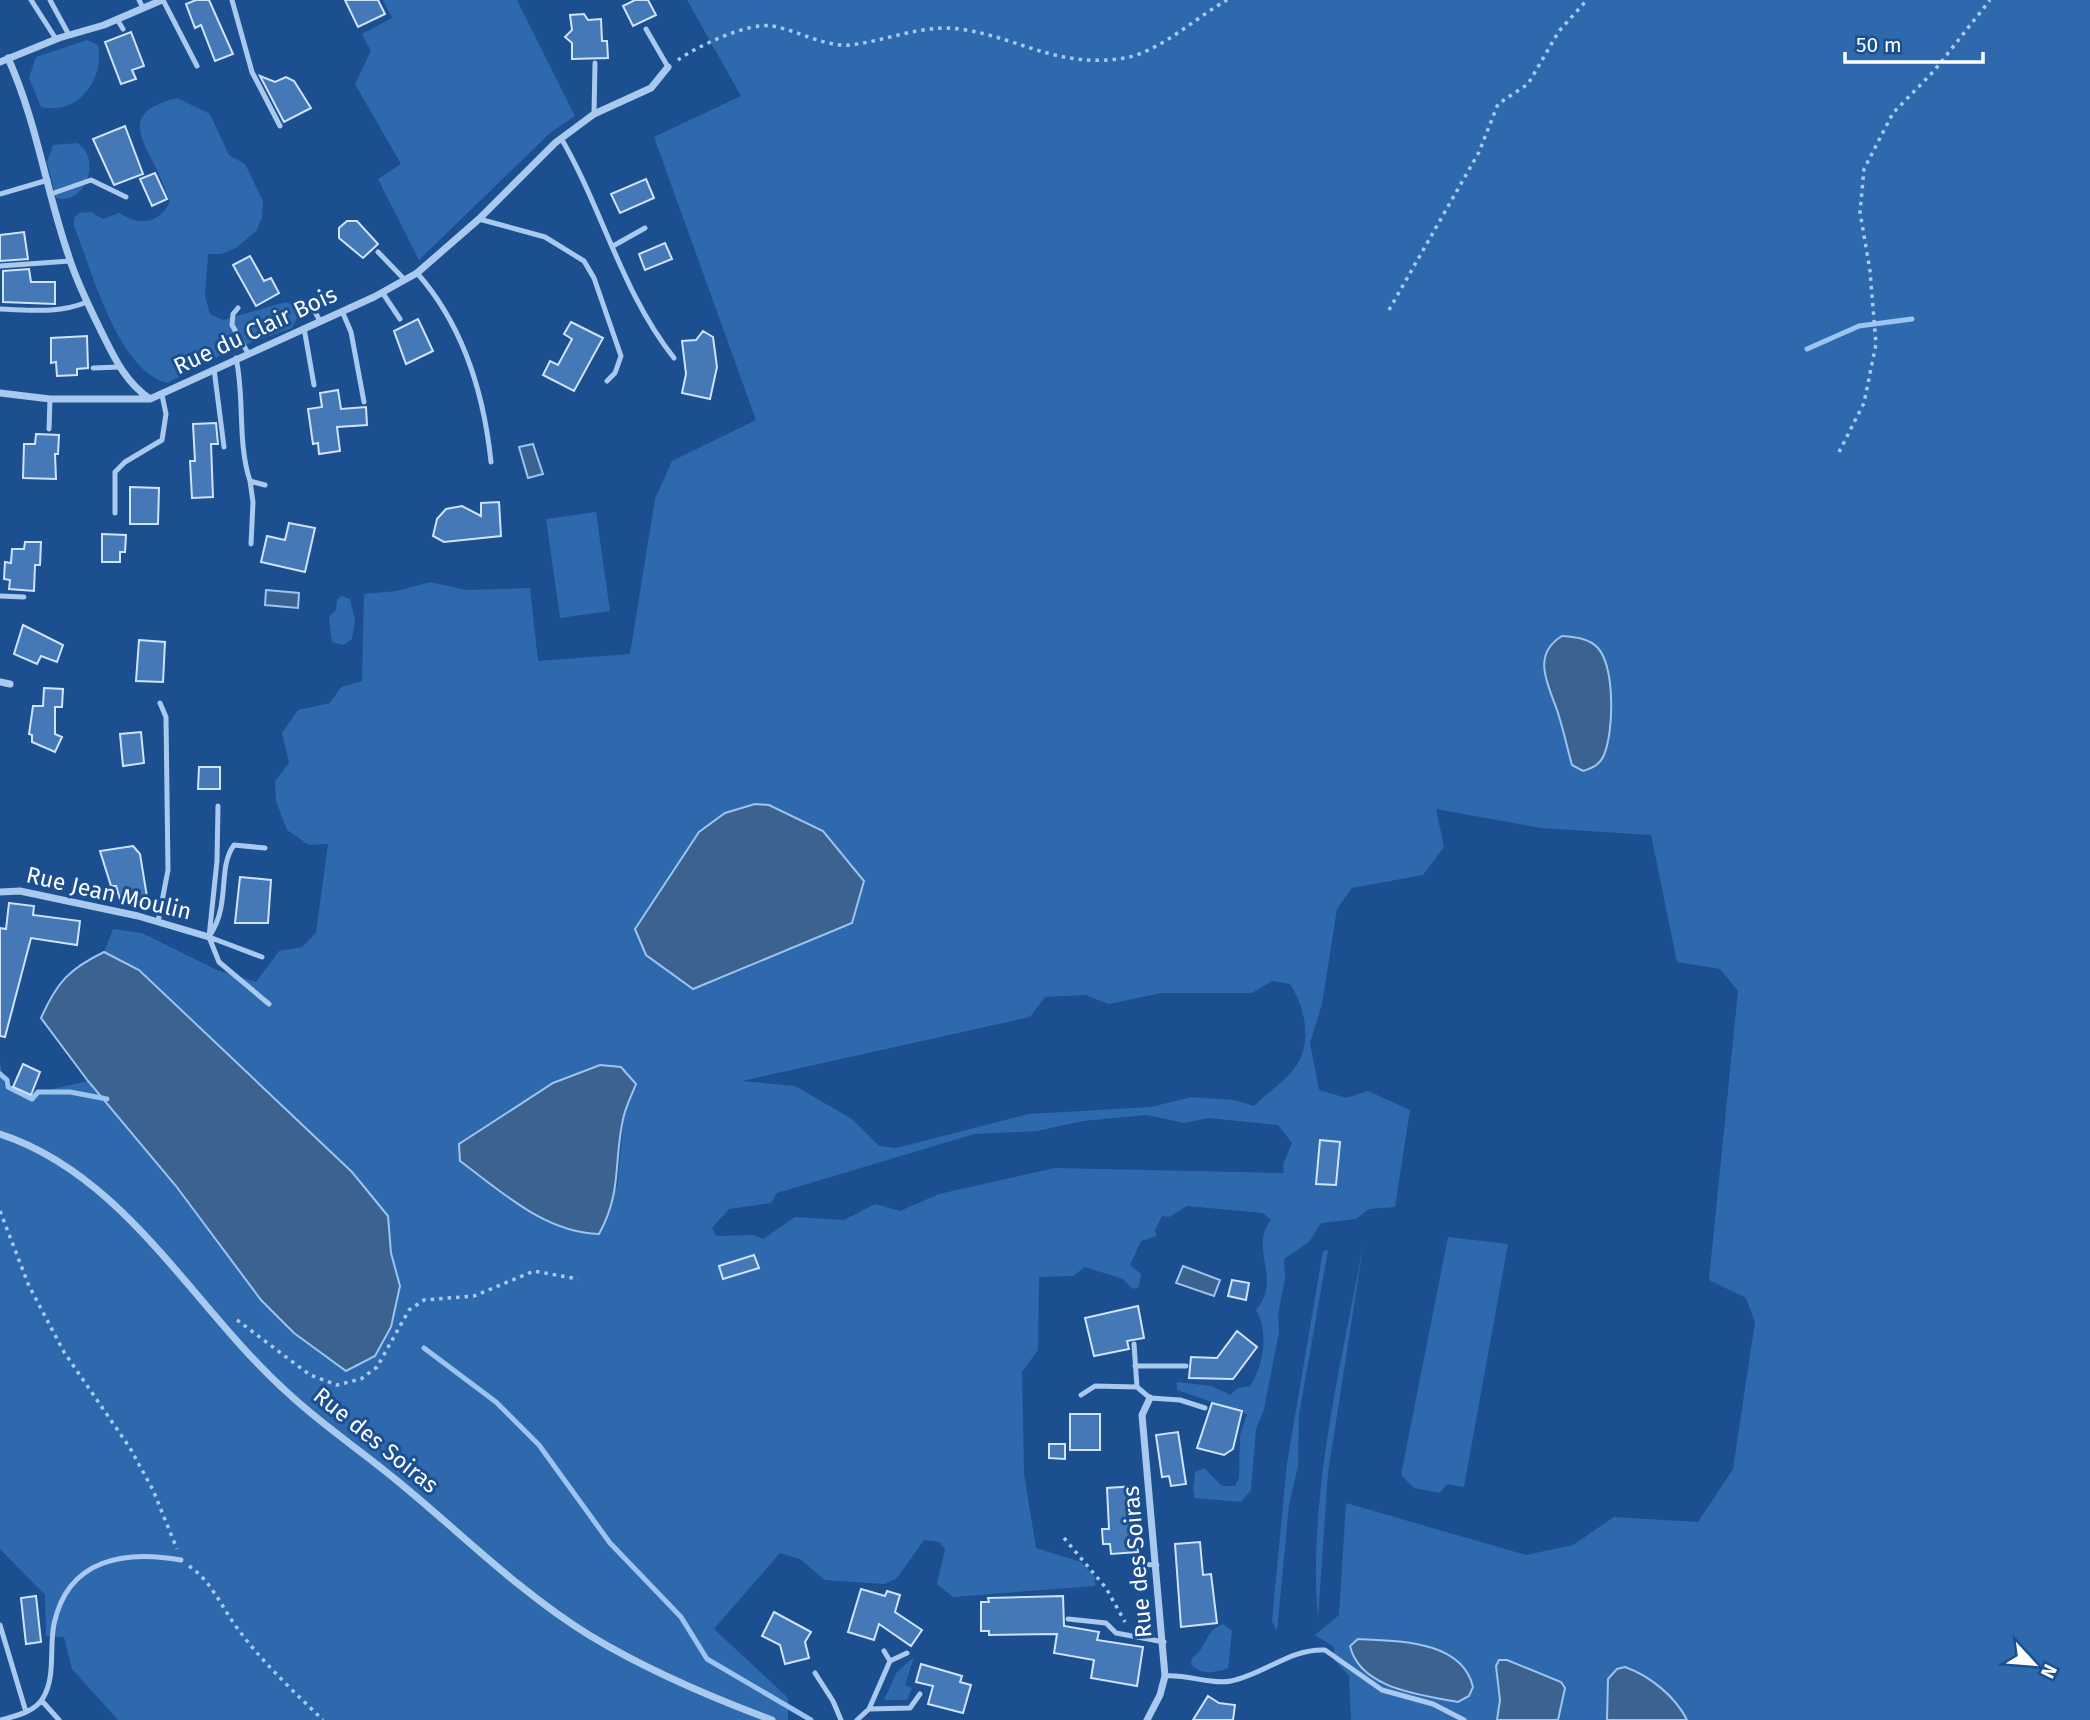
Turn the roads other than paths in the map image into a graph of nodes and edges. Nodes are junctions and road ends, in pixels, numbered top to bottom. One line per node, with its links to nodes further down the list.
1 (31, 0): 10 (lane)
2 (50, 0): 9 (lane)
3 (162, 0): 5 (street); 14 (lane)
4 (232, 0): 17 (lane)
5 (141, 4): 6 (street)
6 (117, 19): 8 (lane); 9 (street)
7 (646, 29): 15 (lane)
8 (122, 30)
9 (69, 35): 10 (street)
10 (56, 39): 11 (street)
11 (8, 58): 12 (street); 19 (street)
12 (0, 62)
13 (595, 63): 16 (lane)
14 (197, 66)
15 (668, 67): 16 (street, Rue du Clair Bois)
16 (594, 114): 18 (street, Rue du Clair Bois)
17 (280, 126)
18 (561, 138): 23 (street, Rue du Clair Bois); 25 (lane)
19 (48, 180): 20 (lane); 21 (street)
20 (0, 194)
21 (51, 194): 22 (lane); 27 (street)
22 (126, 197)
23 (479, 219): 29 (street, Rue du Clair Bois); 46 (lane)
24 (645, 228): 25 (lane)
25 (613, 246): 42 (lane)
26 (379, 252): 30 (lane)
27 (70, 261): 28 (lane); 33 (street)
28 (0, 266)
29 (417, 274): 30 (street, Rue du Clair Bois); 55 (lane)
30 (405, 280): 31 (street, Rue du Clair Bois)
31 (382, 292): 36 (street, Rue du Clair Bois); 37 (lane)
32 (309, 301): 38 (lane)
33 (87, 302): 35 (lane); 43 (street)
34 (238, 308): 40 (lane)
35 (0, 309)
36 (342, 311): 38 (street, Rue du Clair Bois); 52 (lane)
37 (400, 319)
38 (320, 321): 39 (street, Rue du Clair Bois)
39 (304, 328): 40 (street, Rue du Clair Bois); 47 (lane)
40 (248, 353): 41 (street, Rue du Clair Bois)
41 (236, 358): 45 (street, Rue du Clair Bois); 56 (lane)
42 (674, 358)
43 (119, 367): 44 (lane); 51 (street)
44 (93, 368)
45 (214, 369): 49 (street, Rue du Clair Bois); 54 (lane)
46 (607, 381)
47 (314, 385)
48 (0, 393): 50 (street, Rue du Clair Bois)
49 (162, 395): 51 (street, Rue du Clair Bois); 58 (lane)
50 (50, 399): 51 (street, Rue du Clair Bois); 53 (lane)
51 (150, 399)
52 (364, 402)
53 (49, 429)
54 (224, 447)
55 (491, 463)
56 (250, 481): 57 (lane); 59 (lane)
57 (265, 485)
58 (115, 513)
59 (251, 544)
60 (0, 596): 61 (lane)
61 (24, 597)
62 (0, 682): 63 (street)
63 (10, 684)
64 (160, 703): 68 (lane)
65 (218, 806): 69 (lane)
66 (265, 848): 69 (lane)
67 (0, 892): 68 (street, Rue Jean Moulin)
68 (158, 922): 69 (street, Rue Jean Moulin)
69 (209, 937): 70 (lane); 71 (lane)
70 (262, 957)
71 (269, 1004)
72 (0, 1134): 97 (street, Rue des Soiras)
73 (1134, 1344): 74 (lane)
74 (1135, 1366): 75 (lane); 76 (lane)
75 (1186, 1366)
76 (1137, 1387): 77 (lane); 78 (lane)
77 (1081, 1395)
78 (1150, 1398): 79 (lane); 82 (street, Rue des Soiras)
79 (1205, 1408)
80 (181, 1560): 92 (lane)
81 (1134, 1564): 82 (lane)
82 (1157, 1565): 85 (street, Rue des Soiras)
83 (1068, 1619): 85 (lane)
84 (0, 1625): 94 (lane)
85 (1164, 1642): 90 (street, Rue des Soiras)
86 (884, 1651): 88 (lane)
87 (907, 1653): 88 (lane)
88 (890, 1661): 93 (lane)
89 (815, 1673): 98 (lane)
90 (1165, 1676): 100 (street, Rue des Soiras); 101 (lane)
91 (920, 1694): 93 (lane)
92 (42, 1701): 94 (lane); 96 (lane)
93 (869, 1709): 99 (lane)
94 (26, 1712): 95 (lane)
95 (1, 1720)
96 (59, 1720)
97 (772, 1720)
98 (841, 1720)
99 (857, 1720)
100 (1147, 1720)
101 (1464, 1720)

